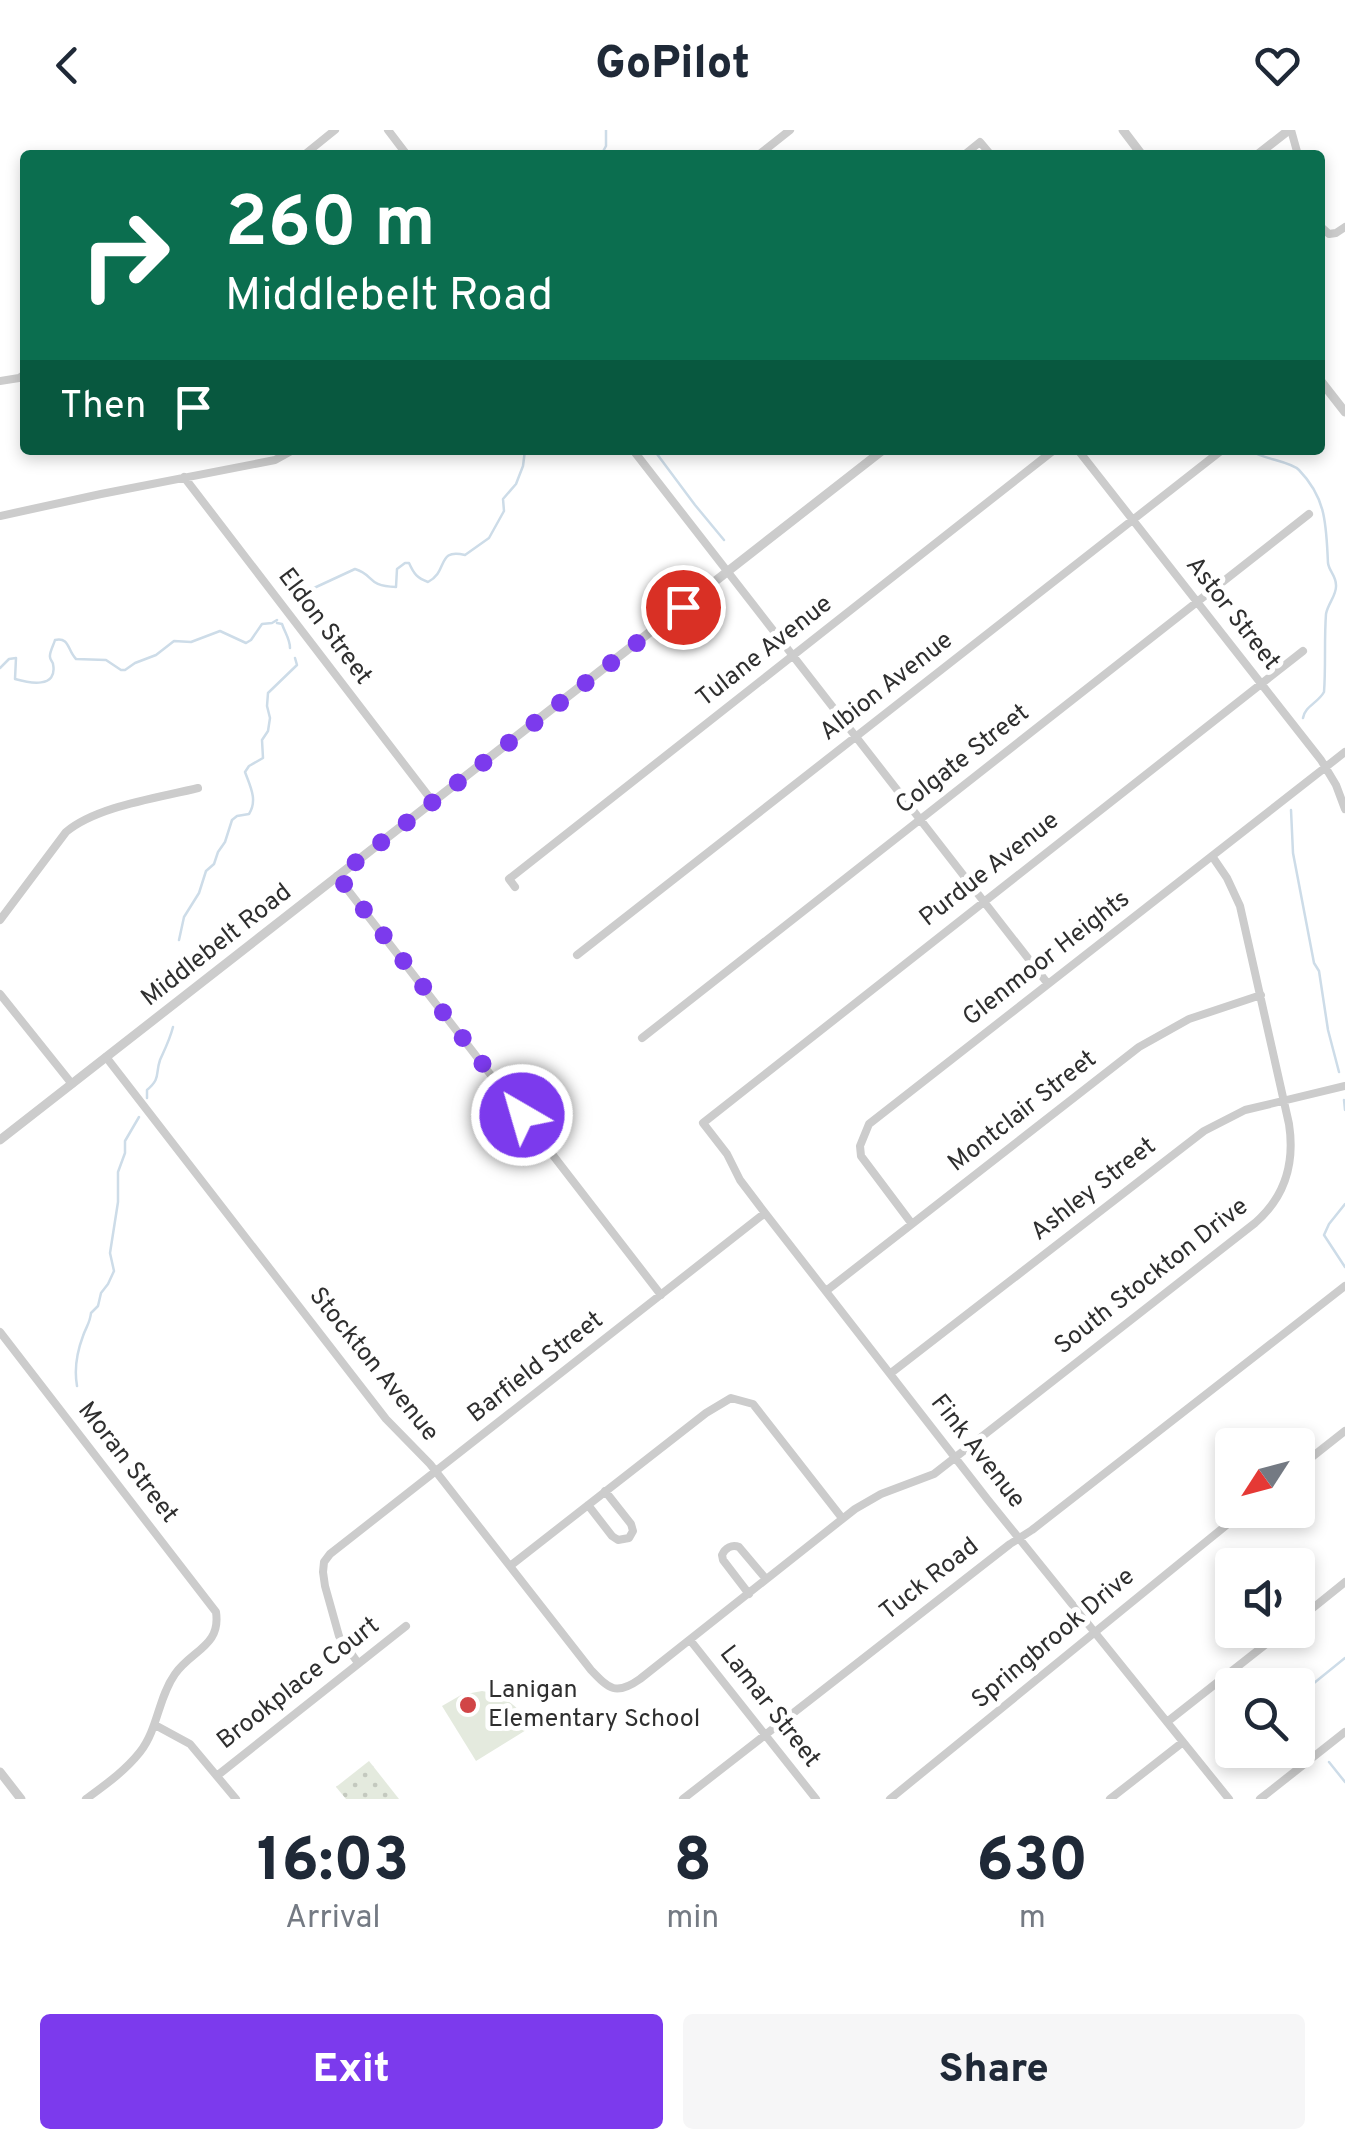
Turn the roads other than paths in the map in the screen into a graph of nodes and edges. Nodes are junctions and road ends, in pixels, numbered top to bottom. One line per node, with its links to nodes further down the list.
1 (335, 130): 6 (street)
2 (388, 130): 7 (street)
3 (790, 130): 8 (street)
4 (1123, 130): 9 (street)
5 (1290, 130): 10 (street)
6 (310, 150)
7 (403, 150)
8 (765, 150)
9 (1138, 150)
10 (1263, 150)
11 (1325, 386): 12 (street)
12 (1345, 412)
13 (284, 455): 19 (street)
14 (636, 455): 23 (street)
15 (877, 455): 23 (street, Middlebelt Road)
16 (1048, 455): 26 (street, Tulane Avenue)
17 (1082, 455): 22 (street, Astor Street)
18 (1216, 455): 22 (street, Albion Avenue)
19 (184, 477): 21 (street); 32 (street, Eldon Street)
20 (1308, 514): 24 (street, Colgate Street)
21 (0, 516)
22 (1132, 520): 24 (street, Astor Street); 28 (street, Albion Avenue)
23 (727, 572): 26 (street); 32 (street, Middlebelt Road)
24 (1196, 602): 27 (street, Astor Street); 34 (street, Colgate Street)
25 (1304, 651): 27 (street, Purdue Avenue)
26 (792, 655): 28 (street); 37 (street, Tulane Avenue)
27 (1261, 684): 30 (street, Astor Street); 38 (street, Purdue Avenue)
28 (856, 736): 34 (street); 40 (street, Albion Avenue)
29 (1345, 752): 30 (street, Glenmoor Heights)
30 (1326, 768): 33 (street, Astor Street); 35 (street, Glenmoor Heights)
31 (198, 788): 39 (street)
32 (432, 802): 36 (street, Middlebelt Road)
33 (1345, 809)
34 (920, 819): 38 (street); 44 (street, Colgate Street)
35 (1212, 856): 41 (street, Glenmoor Heights); 43 (street, South Stockton Drive)
36 (338, 876): 45 (street, Middlebelt Road); 55 (street)
37 (515, 888)
38 (985, 900): 41 (street); 49 (street, Purdue Avenue)
39 (0, 920)
40 (577, 955)
41 (1048, 984): 52 (street, Glenmoor Heights)
42 (0, 994): 46 (street)
43 (1261, 996): 48 (street, South Stockton Drive); 52 (street, Montclair Street)
44 (642, 1038)
45 (106, 1057): 46 (street, Middlebelt Road); 61 (street, Stockton Avenue)
46 (72, 1084): 50 (street, Middlebelt Road)
47 (1345, 1086): 48 (street, Ashley Street)
48 (1283, 1100): 57 (street, Ashley Street); 60 (street, South Stockton Drive)
49 (703, 1123): 51 (street, Fink Avenue)
50 (0, 1140)
51 (765, 1213): 54 (street, Fink Avenue); 55 (street, Barfield Street)
52 (912, 1224): 54 (street, Montclair Street)
53 (1345, 1286): 66 (street, Tuck Road)
54 (826, 1290): 57 (street, Fink Avenue)
55 (661, 1295): 61 (street, Barfield Street)
56 (0, 1332): 79 (street, Moran Street)
57 (891, 1373): 60 (street, Fink Avenue)
58 (1345, 1432): 59 (street)
59 (1315, 1455)
60 (956, 1457): 64 (street, South Stockton Drive); 66 (street, Fink Avenue)
61 (436, 1472): 67 (street, Stockton Avenue); 76 (street, Barfield Street)
62 (605, 1492): 63 (street); 63 (street); 64 (street)
63 (588, 1505): 67 (street)
64 (842, 1518): 68 (street, South Stockton Drive)
65 (1223, 1528): 73 (street, Springbrook Drive)
66 (1019, 1538): 73 (street, Fink Avenue); 81 (street, Tuck Road)
67 (510, 1566): 77 (street, Stockton Avenue)
68 (766, 1580): 70 (street, South Stockton Drive); 70 (street)
69 (1345, 1582): 71 (street)
70 (748, 1594): 74 (street, South Stockton Drive)
71 (1315, 1606)
72 (406, 1626): 76 (street, Brookplace Court)
73 (1094, 1632): 78 (street, Fink Avenue); 90 (street, Springbrook Drive)
74 (690, 1640): 77 (street, South Stockton Drive); 81 (street, Lamar Street)
75 (1261, 1648): 78 (street)
76 (358, 1663): 84 (street, Brookplace Court)
77 (617, 1690)
78 (1167, 1722): 82 (street, Fink Avenue)
79 (155, 1725): 84 (street); 86 (street)
80 (1345, 1732): 93 (street)
81 (766, 1735): 88 (street, Tuck Road); 89 (street, Lamar Street)
82 (1183, 1742): 91 (street); 92 (street, Fink Avenue)
83 (0, 1772): 85 (street)
84 (218, 1775): 87 (street)
85 (21, 1799)
86 (86, 1799)
87 (236, 1799)
88 (684, 1799)
89 (816, 1799)
90 (890, 1799)
91 (1110, 1799)
92 (1229, 1799)
93 (1260, 1799)

